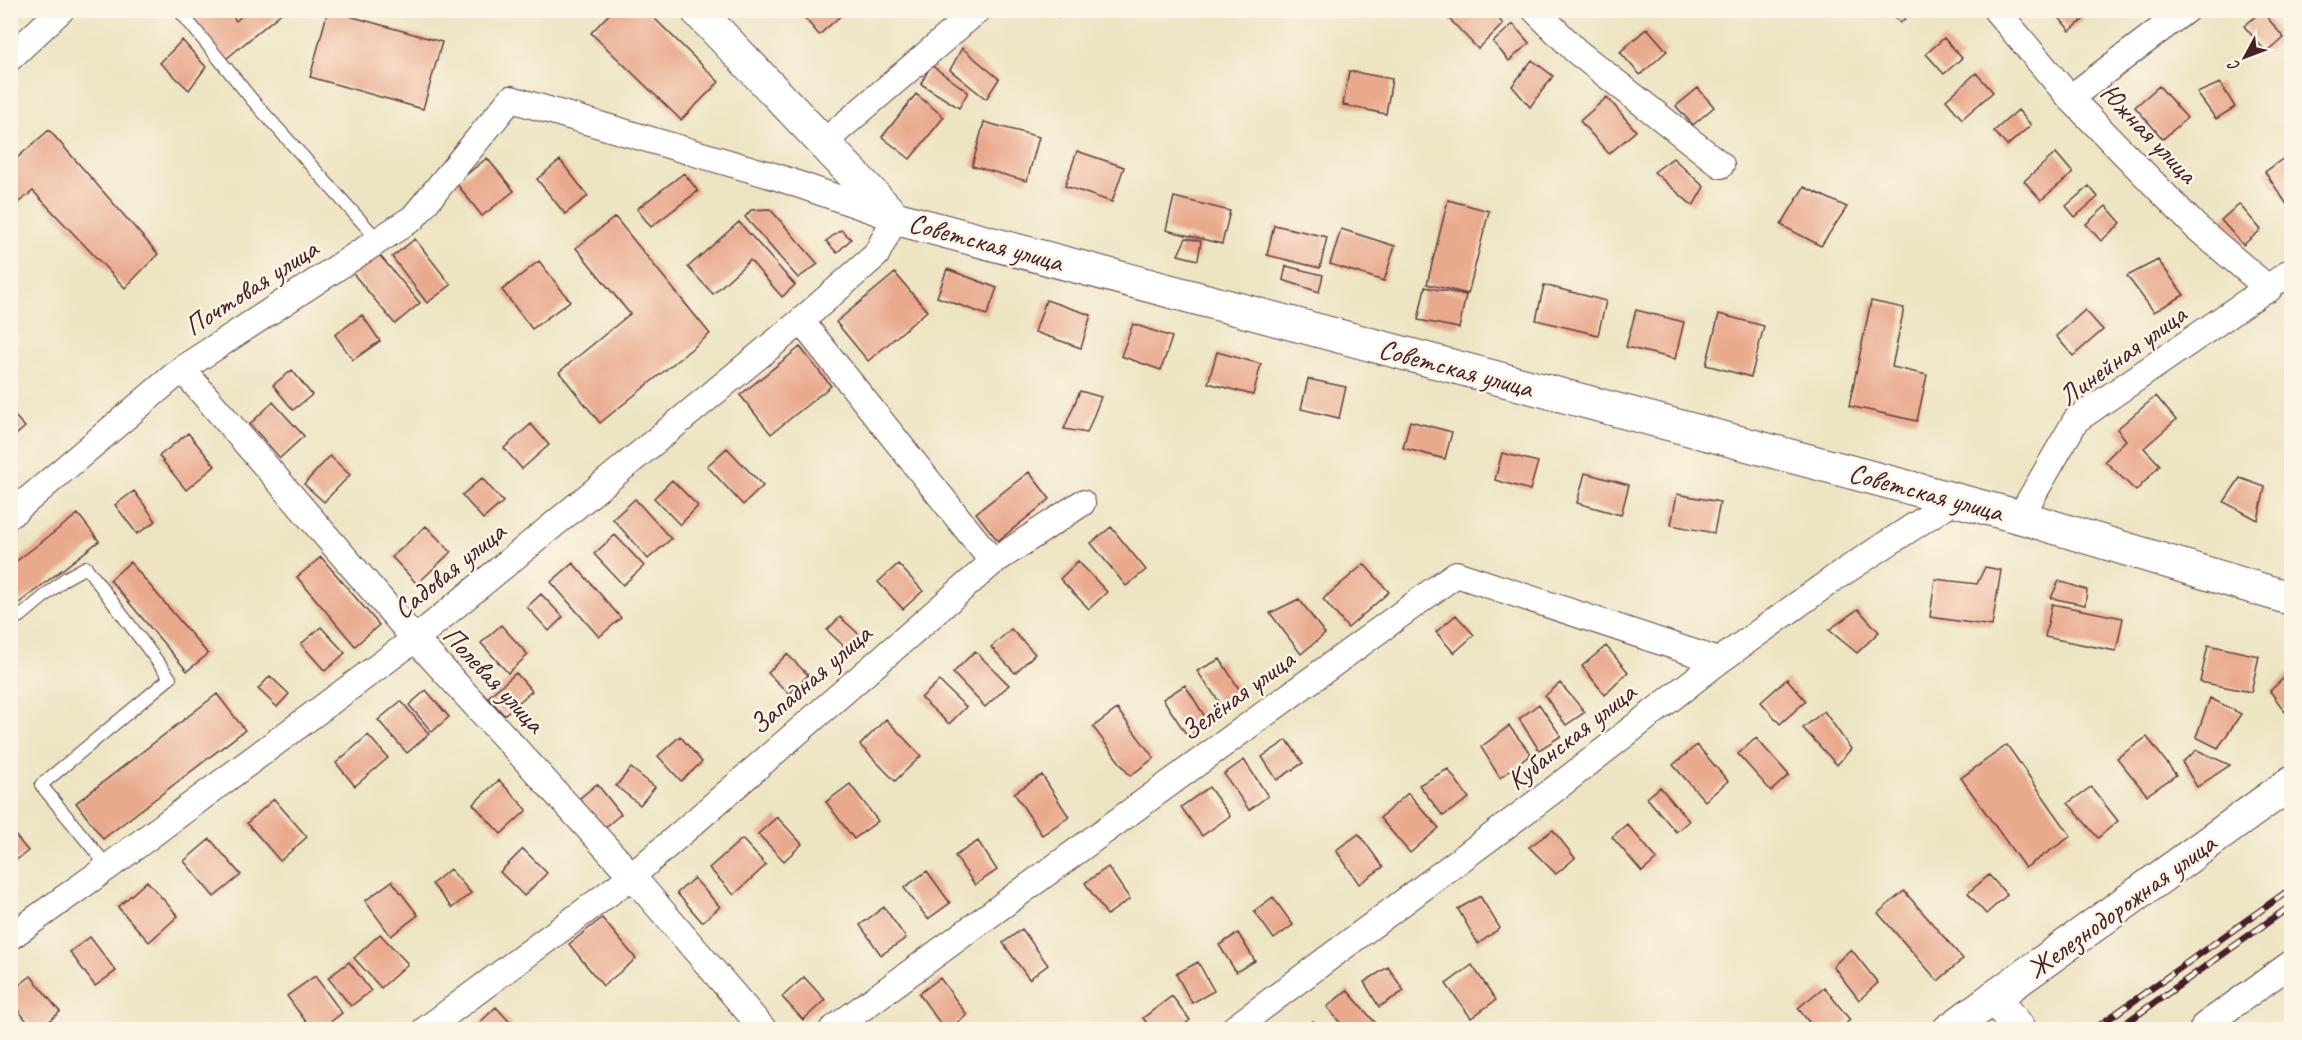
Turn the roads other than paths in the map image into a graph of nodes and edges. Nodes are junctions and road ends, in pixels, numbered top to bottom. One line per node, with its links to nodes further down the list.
1 (61, 10): 8 (street)
2 (179, 10): 13 (lane)
3 (697, 10): 10 (street, Советская улица)
4 (978, 10): 10 (street)
5 (1535, 10): 11 (street)
6 (1996, 10): 9 (street, Южная улица)
7 (2186, 10): 9 (street)
8 (10, 58)
9 (2070, 98): 15 (street, Южная улица)
10 (823, 143): 12 (street, Советская улица)
11 (1721, 165)
12 (895, 218): 13 (street, Почтовая улица); 16 (street, Садовая улица); 18 (street, Советская улица)
13 (379, 241): 17 (street, Почтовая улица)
14 (2292, 272): 15 (street, Линейная улица)
15 (2269, 289): 21 (street, Линейная улица)
16 (801, 321): 22 (street); 25 (street, Садовая улица)
17 (182, 369): 20 (street, Почтовая улица); 25 (street, Полевая улица)
18 (1954, 501): 21 (street, Советская улица); 26 (street, Кубанская улица)
19 (1082, 503): 22 (street, Западная улица)
20 (10, 515)
21 (2020, 517): 23 (street, Советская улица)
22 (993, 562): 29 (street, Западная улица)
23 (2292, 599)
24 (21, 616): 28 (lane)
25 (414, 639): 28 (street, Садовая улица); 29 (street, Полевая улица)
26 (1719, 661): 35 (street, Зелёная улица); 36 (street, Кубанская улица)
27 (2292, 782): 32 (street, Железнодорожная улица)
28 (108, 867): 30 (street, Садовая улица)
29 (633, 876): 33 (street, Западная улица); 34 (street, Полевая улица)
30 (10, 937)
31 (2292, 963): 39 (street)
32 (1994, 998): 37 (street, Железнодорожная улица); 38 (street)
33 (425, 1029)
34 (764, 1029)
35 (832, 1029)
36 (1232, 1029)
37 (1949, 1029)
38 (2020, 1029)
39 (2202, 1029)

